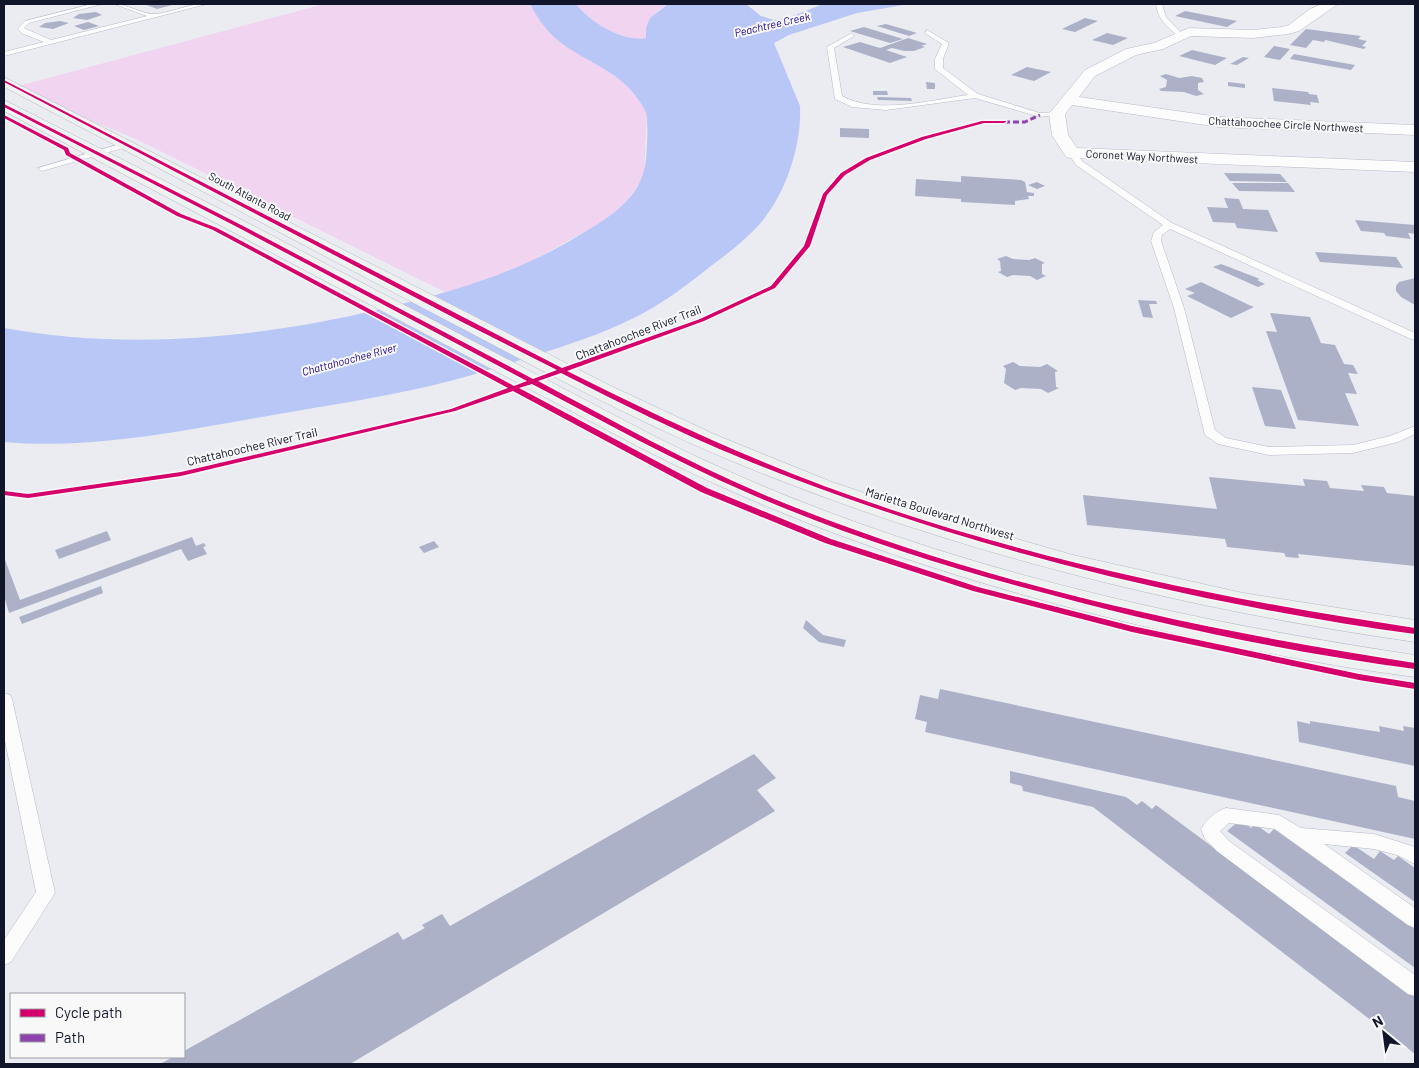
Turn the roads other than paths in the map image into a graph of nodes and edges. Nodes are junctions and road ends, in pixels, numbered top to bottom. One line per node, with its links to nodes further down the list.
1 (99, 4): 10 (lane)
2 (117, 4): 6 (lane)
3 (204, 4): 6 (lane)
4 (1159, 4): 9 (lane)
5 (1331, 4): 9 (street)
6 (153, 16): 10 (lane)
7 (927, 32): 13 (lane)
8 (852, 35): 13 (lane)
9 (1180, 35): 14 (street)
10 (50, 42): 11 (lane)
11 (4, 54)
12 (4, 81): 18 (main road, South Atlanta Road)
13 (975, 96): 16 (lane)
14 (1068, 100): 16 (street); 17 (street, Chattahoochee Circle Northwest)
15 (4, 105): 20 (main road)
16 (1057, 114): 19 (street, Coronet Way Northwest)
17 (1415, 130)
18 (127, 144): 20 (lane); 24 (main road, South Atlanta Road)
19 (1072, 152): 21 (street, Coronet Way Northwest); 23 (lane)
20 (96, 153): 22 (lane); 28 (main road)
21 (1415, 167)
22 (42, 168)
23 (1169, 225): 25 (lane); 26 (lane)
24 (486, 331): 27 (main road, Marietta Boulevard Northwest)
25 (1415, 337)
26 (1415, 430)
27 (1415, 631)
28 (1415, 666)
29 (4, 699): 33 (lane)
30 (1298, 835): 31 (lane); 32 (lane); 34 (lane)
31 (1415, 856)
32 (1415, 919)
33 (4, 956)
34 (1415, 987)

